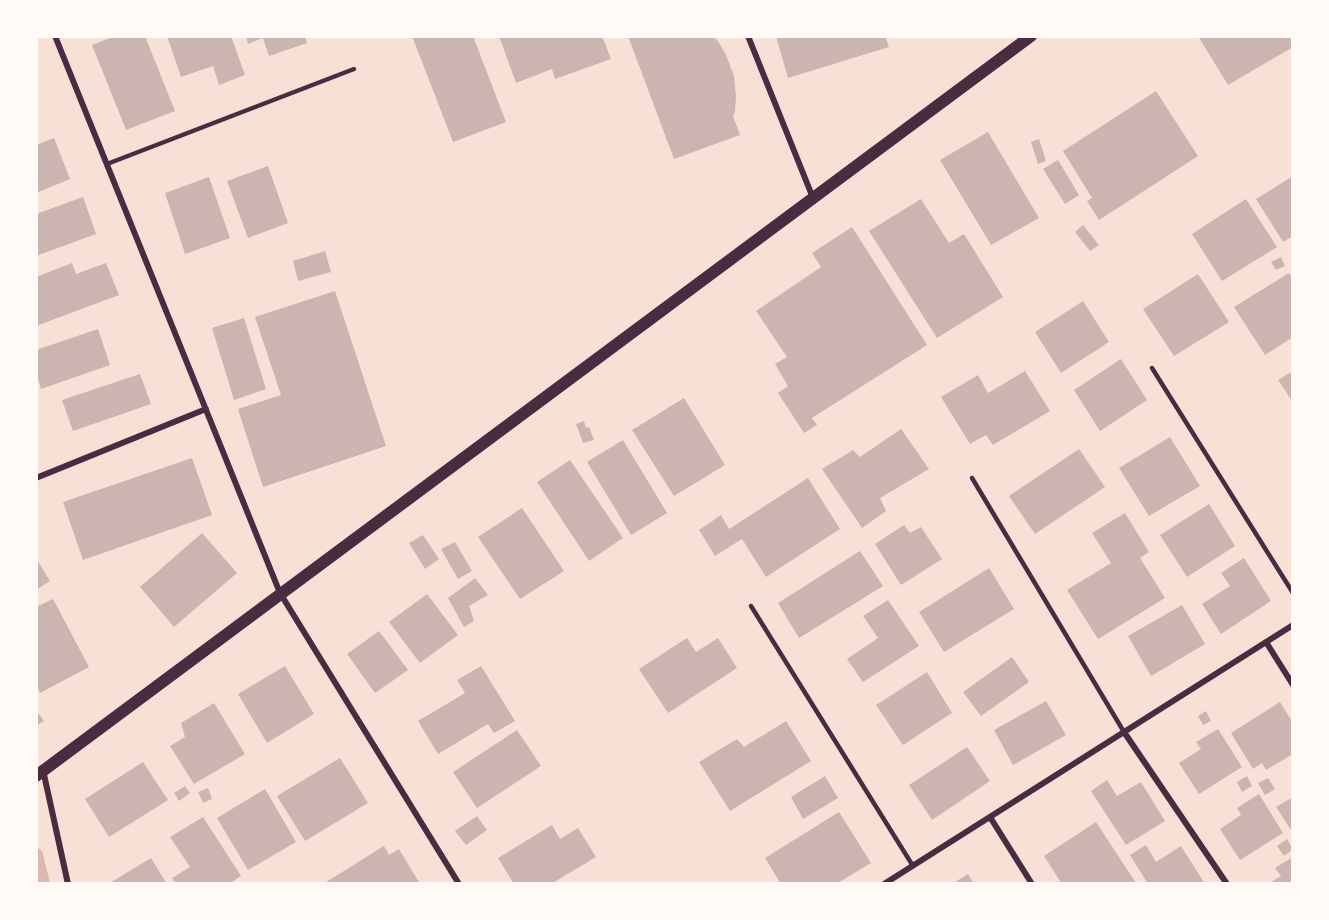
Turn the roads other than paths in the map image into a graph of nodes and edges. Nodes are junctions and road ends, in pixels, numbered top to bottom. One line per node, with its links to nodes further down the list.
1 (55, 36): 5 (street)
2 (748, 36): 6 (street)
3 (1031, 36): 6 (main road)
4 (354, 69): 5 (lane)
5 (107, 164): 8 (street)
6 (813, 198): 11 (main road)
7 (1152, 368): 12 (lane)
8 (206, 410): 9 (street); 11 (street)
9 (36, 478)
10 (972, 478): 17 (lane)
11 (280, 593): 18 (main road); 22 (street)
12 (1293, 593)
13 (751, 606): 20 (lane)
14 (1293, 625): 15 (street)
15 (1266, 642): 16 (street); 17 (street)
16 (1293, 685)
17 (1124, 732): 19 (street); 25 (street)
18 (40, 773): 21 (street)
19 (990, 817): 20 (street); 24 (street)
20 (913, 866): 23 (street)
21 (68, 884)
22 (459, 884)
23 (884, 884)
24 (1032, 884)
25 (1227, 884)

